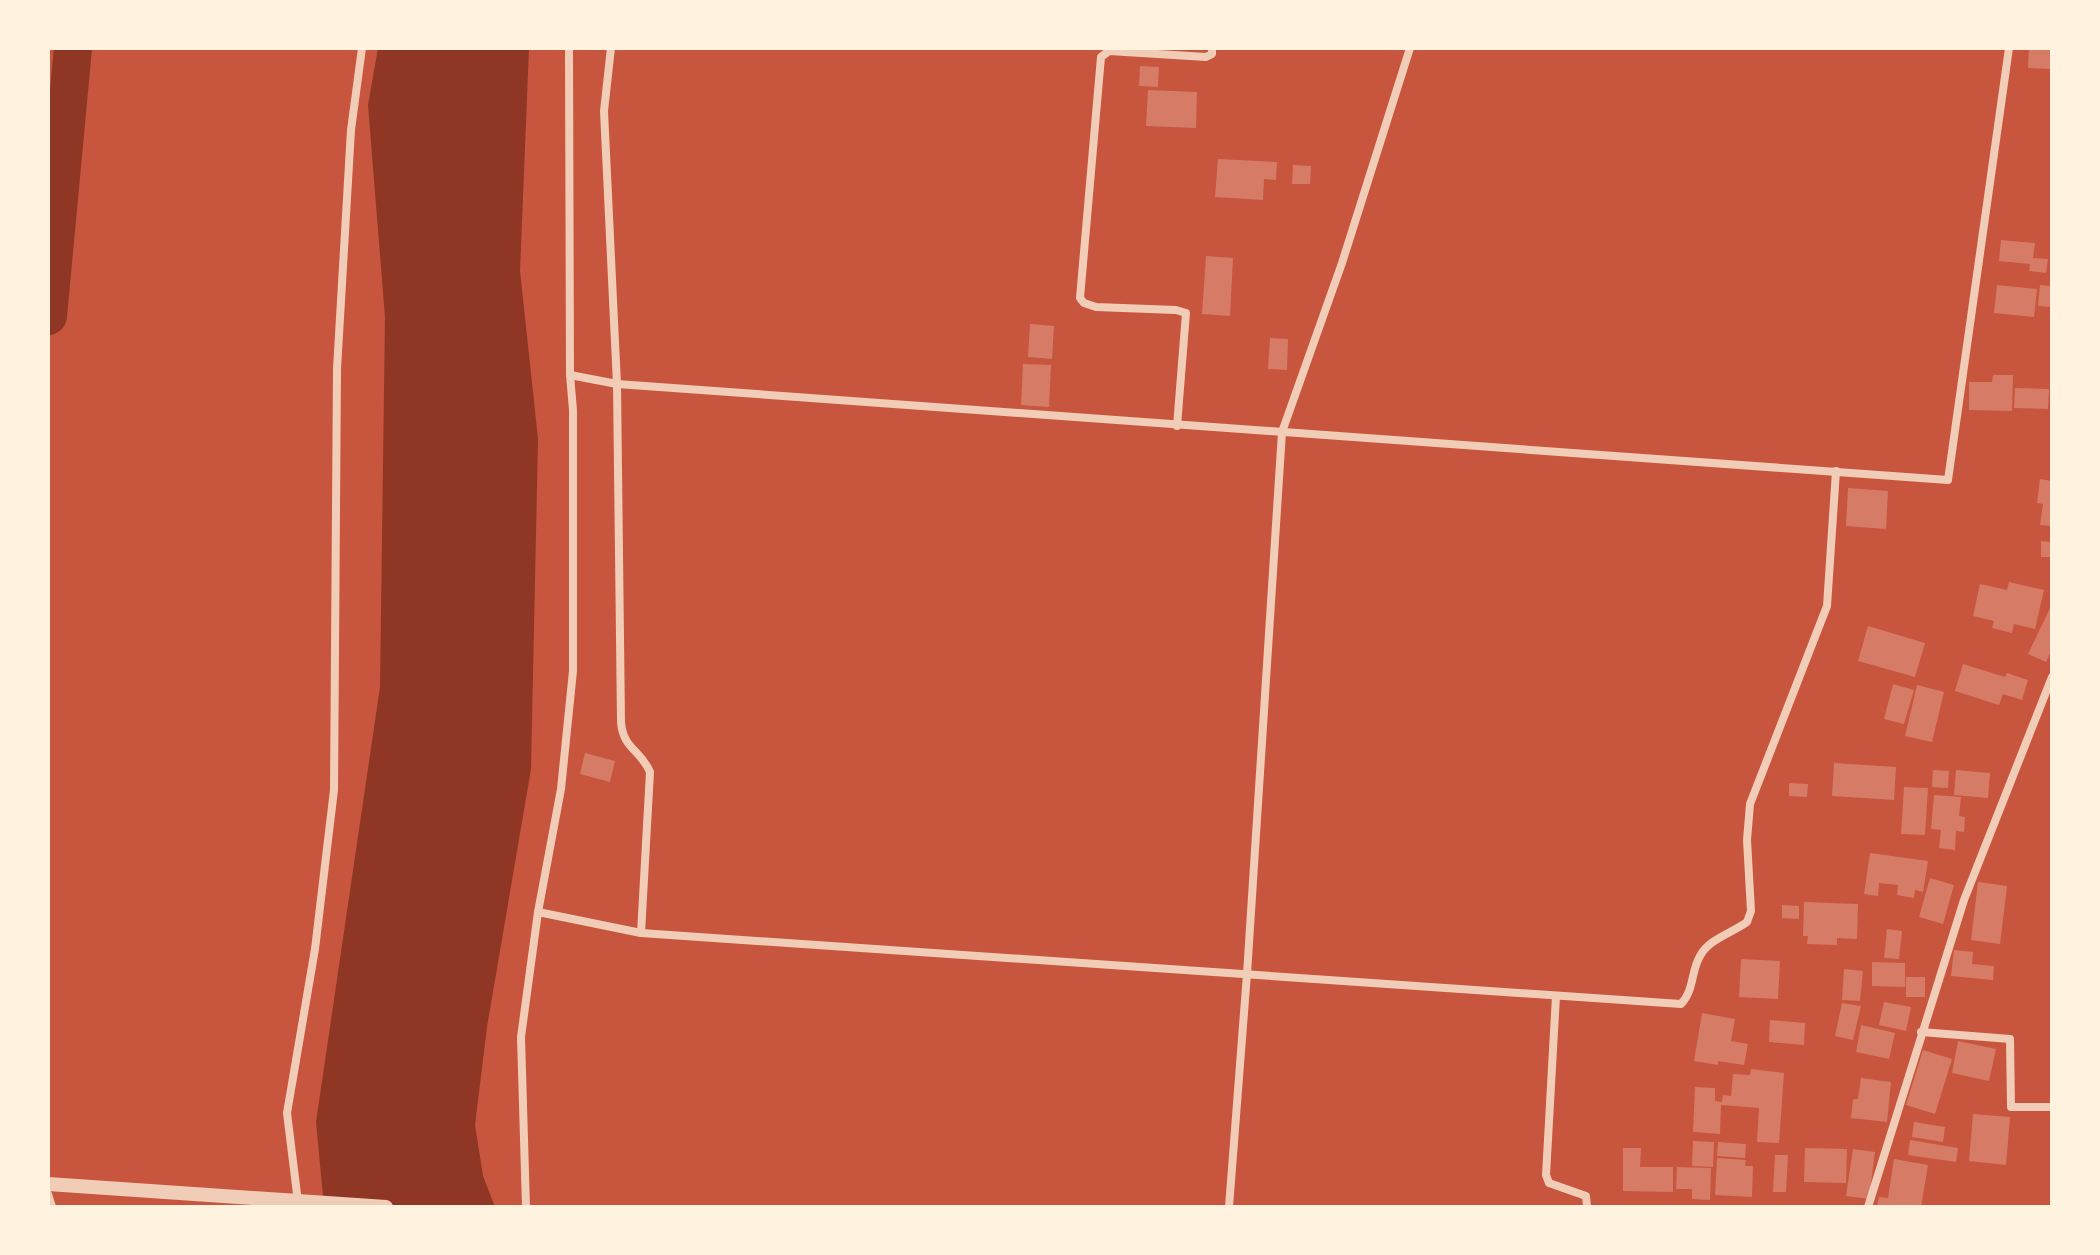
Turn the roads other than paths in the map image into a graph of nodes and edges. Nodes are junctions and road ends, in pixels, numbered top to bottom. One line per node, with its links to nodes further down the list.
1 (362, 48): 21 (street)
2 (569, 48): 7 (street)
3 (611, 48): 8 (street)
4 (1212, 48): 9 (street)
5 (1410, 48): 10 (street)
6 (2009, 48): 11 (street)
7 (570, 375): 8 (street); 13 (street)
8 (617, 384): 9 (street); 14 (street)
9 (1177, 426): 10 (street)
10 (1282, 432): 11 (street); 15 (street)
11 (1836, 471): 16 (street)
12 (2052, 677): 17 (street)
13 (538, 912): 14 (street); 24 (street)
14 (641, 933): 15 (street)
15 (1247, 974): 16 (street); 25 (street)
16 (1556, 996): 26 (street)
17 (1921, 1032): 18 (street); 27 (street)
18 (2052, 1107)
19 (48, 1184): 21 (street)
20 (48, 1194): 22 (street)
21 (298, 1204): 23 (street)
22 (52, 1207)
23 (386, 1207)
24 (526, 1207)
25 (1229, 1207)
26 (1587, 1207)
27 (1868, 1207)

